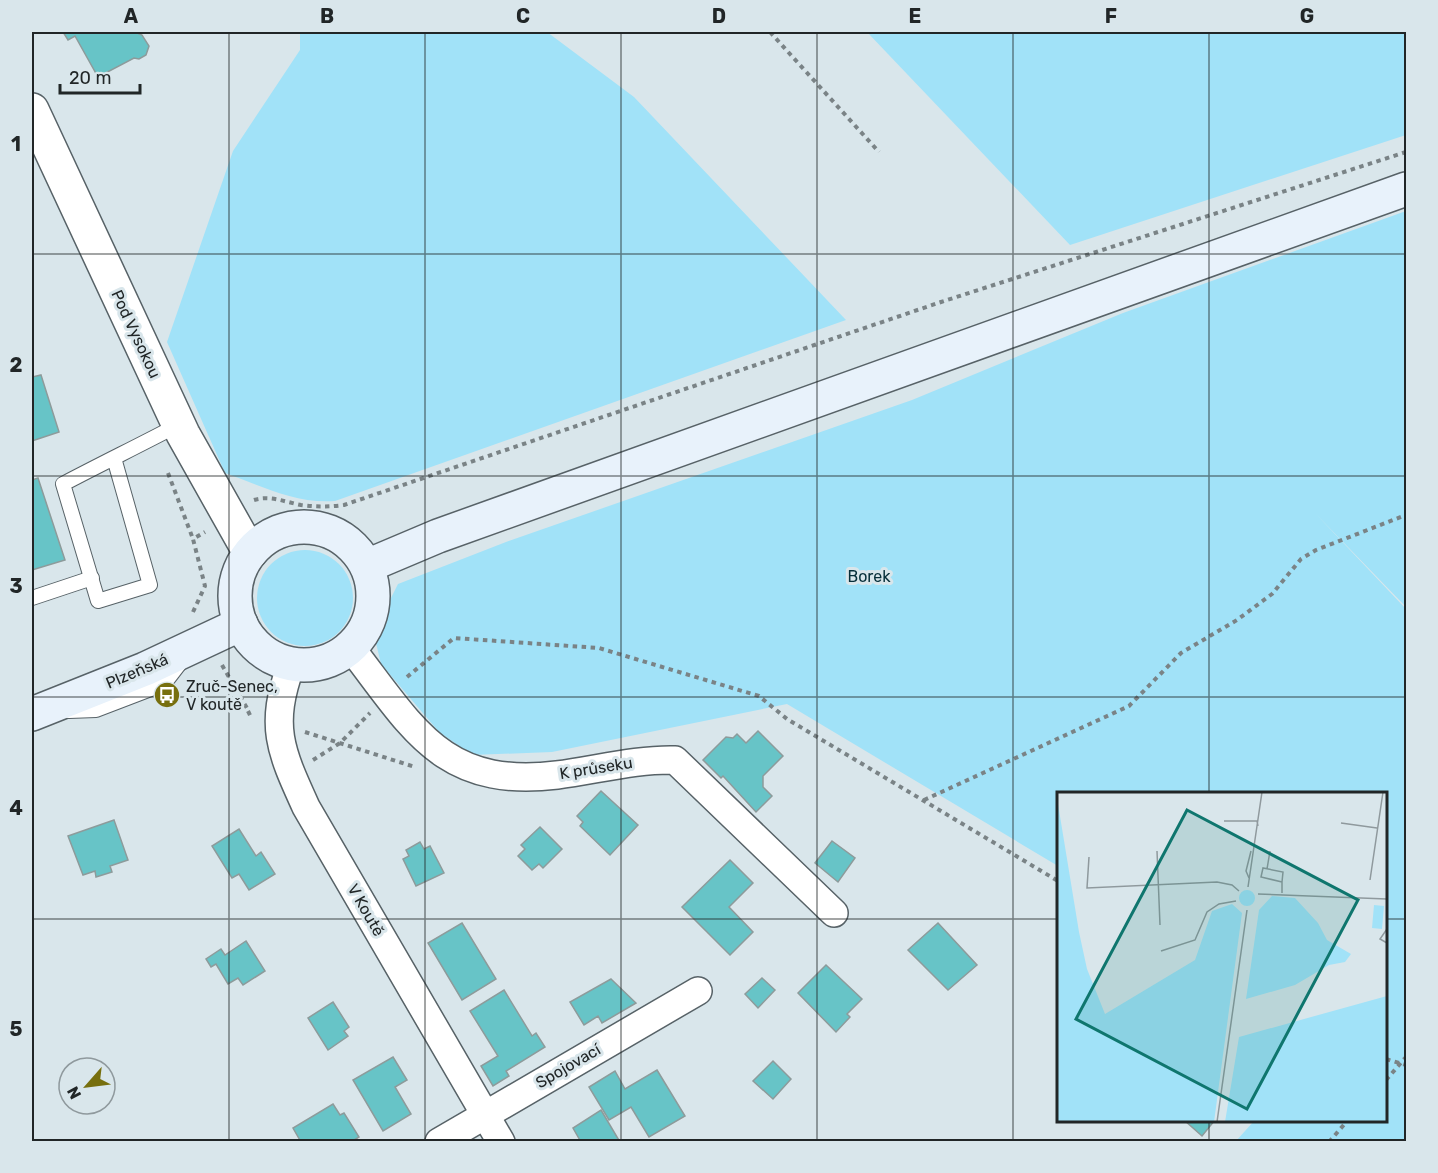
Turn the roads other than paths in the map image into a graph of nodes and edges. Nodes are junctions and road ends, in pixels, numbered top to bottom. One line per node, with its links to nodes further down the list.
1 (32, 110): 3 (street, Pod Vysokou)
2 (1407, 189): 6 (main road)
3 (166, 431): 4 (lane); 5 (street, Pod Vysokou)
4 (114, 458): 7 (lane); 7 (lane)
5 (250, 553): 6 (main road); 9 (main road)
6 (367, 566): 10 (main road)
7 (92, 579): 8 (lane)
8 (32, 598)
9 (241, 624): 11 (main road); 12 (main road, Plzeňská)
10 (351, 648): 11 (main road); 13 (street, K průseku)
11 (291, 664): 15 (street, V Koutě)
12 (34, 713)
13 (834, 913)
14 (698, 991): 15 (street, Spojovací)
15 (485, 1114): 16 (street, Spojovací); 17 (street, V Koutě)
16 (439, 1142)
17 (501, 1142)

